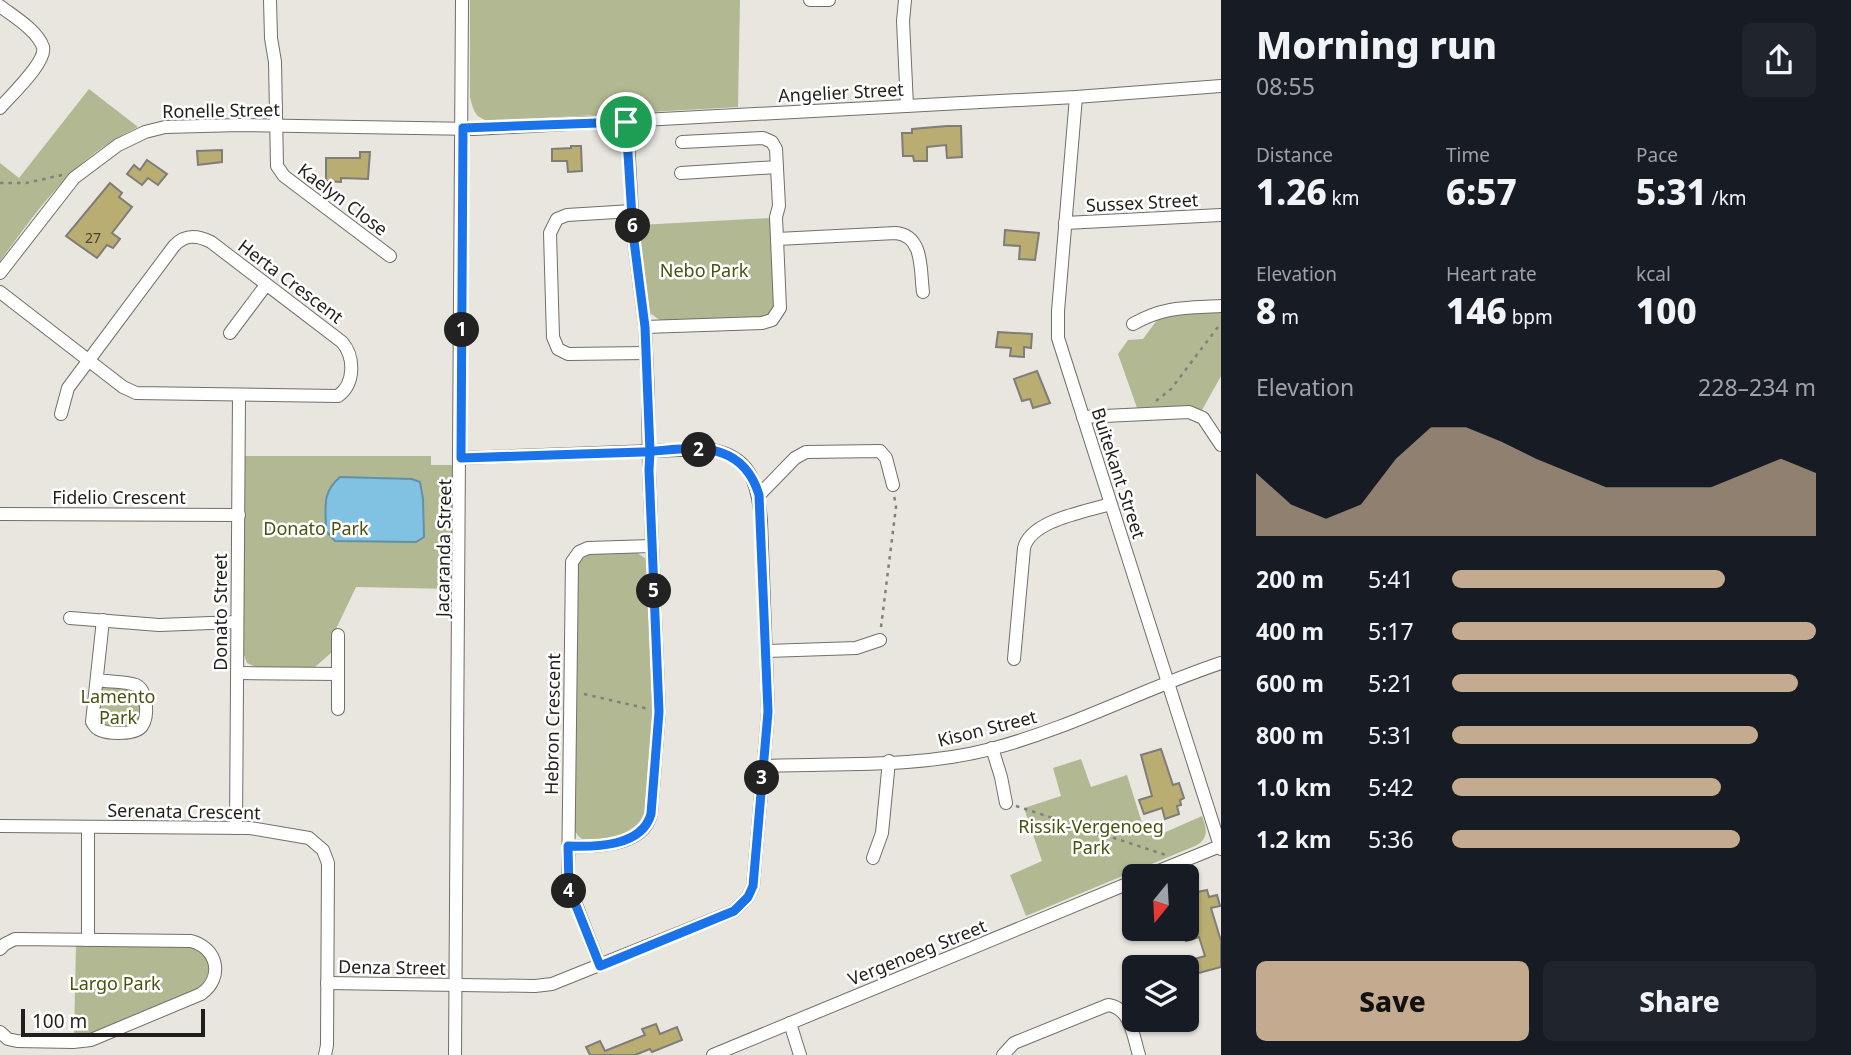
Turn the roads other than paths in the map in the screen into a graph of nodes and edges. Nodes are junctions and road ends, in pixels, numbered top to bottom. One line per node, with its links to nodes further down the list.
1 (270, 0): 12 (street, Kaelyn Close)
2 (462, 0): 13 (street, Jacaranda Street)
3 (810, 0): 4 (street)
4 (829, 0)
5 (905, 0): 9 (street)
6 (0, 6): 10 (street)
7 (1221, 86): 8 (street, Angelier Street)
8 (1076, 97): 9 (street, Angelier Street); 19 (street, Buitekant Street)
9 (907, 106): 11 (street, Angelier Street)
10 (0, 108)
11 (626, 122): 13 (street, Angelier Street); 17 (street)
12 (276, 125): 13 (street, Ronelle Street); 21 (street, Kaelyn Close); 22 (street, Ronelle Street)
13 (463, 128): 37 (street, Jacaranda Street)
14 (682, 142): 15 (street)
15 (777, 167): 16 (street); 20 (street)
16 (681, 173)
17 (632, 211): 28 (street); 30 (street)
18 (1221, 215): 19 (street, Sussex Street)
19 (1065, 223): 34 (street, Buitekant Street)
20 (777, 239): 25 (street); 28 (street)
21 (390, 256)
22 (0, 273)
23 (266, 285): 29 (street); 31 (street, Herta Crescent); 32 (street, Herta Crescent)
24 (0, 292): 31 (street, Herta Crescent)
25 (923, 292)
26 (1221, 306): 27 (street)
27 (1133, 324)
28 (645, 327): 30 (street)
29 (230, 332)
30 (646, 353): 36 (street)
31 (89, 360): 32 (street, Herta Crescent); 33 (street)
32 (239, 396): 42 (street, Donato Street)
33 (61, 414)
34 (1083, 416): 35 (street); 40 (street, Buitekant Street)
35 (1221, 445)
36 (650, 452): 37 (street); 39 (street); 43 (street)
37 (461, 458): 73 (street, Jacaranda Street)
38 (893, 485): 39 (street)
39 (759, 495): 49 (street, Denza Street)
40 (1110, 504): 50 (street); 55 (street, Buitekant Street)
41 (0, 514): 42 (street, Fidelio Crescent)
42 (239, 515): 46 (street, Donato Street)
43 (652, 546): 64 (street); 64 (street, Hebron Crescent)
44 (70, 618): 45 (street)
45 (103, 620): 46 (street); 54 (street)
46 (237, 622): 52 (street, Donato Street)
47 (338, 635): 53 (street)
48 (880, 640): 49 (street)
49 (767, 651): 59 (street, Denza Street)
50 (1014, 659)
51 (1221, 663): 55 (street, Kison Street)
52 (237, 673): 53 (street); 63 (street, Donato Street)
53 (338, 674): 56 (street)
54 (97, 680): 54 (street)
55 (1168, 682): 57 (street, Kison Street); 65 (street, Buitekant Street)
56 (338, 709)
57 (992, 748): 58 (street, Kison Street); 60 (street)
58 (889, 761): 59 (street, Kison Street); 66 (street)
59 (763, 766): 71 (street, Denza Street)
60 (1006, 803)
61 (0, 826): 62 (street, Serenata Crescent)
62 (89, 827): 63 (street, Serenata Crescent); 69 (street)
63 (236, 828): 72 (street, Serenata Crescent)
64 (568, 846): 71 (street, Hebron Crescent)
65 (1221, 847): 67 (street)
66 (873, 858)
67 (1176, 864)
68 (1122, 886): 74 (street, Vergenoeg Street)
69 (88, 940): 70 (street); 75 (street)
70 (0, 949)
71 (600, 966): 73 (street, Denza Street)
72 (327, 983): 73 (street, Denza Street); 76 (street, Serenata Crescent)
73 (456, 985): 77 (street, Jacaranda Street)
74 (790, 1023): 78 (street, Vergenoeg Street); 79 (street)
75 (0, 1032)
76 (325, 1055)
77 (455, 1055)
78 (713, 1055)
79 (800, 1055)
80 (1003, 1055): 81 (street)
81 (1139, 1055)

